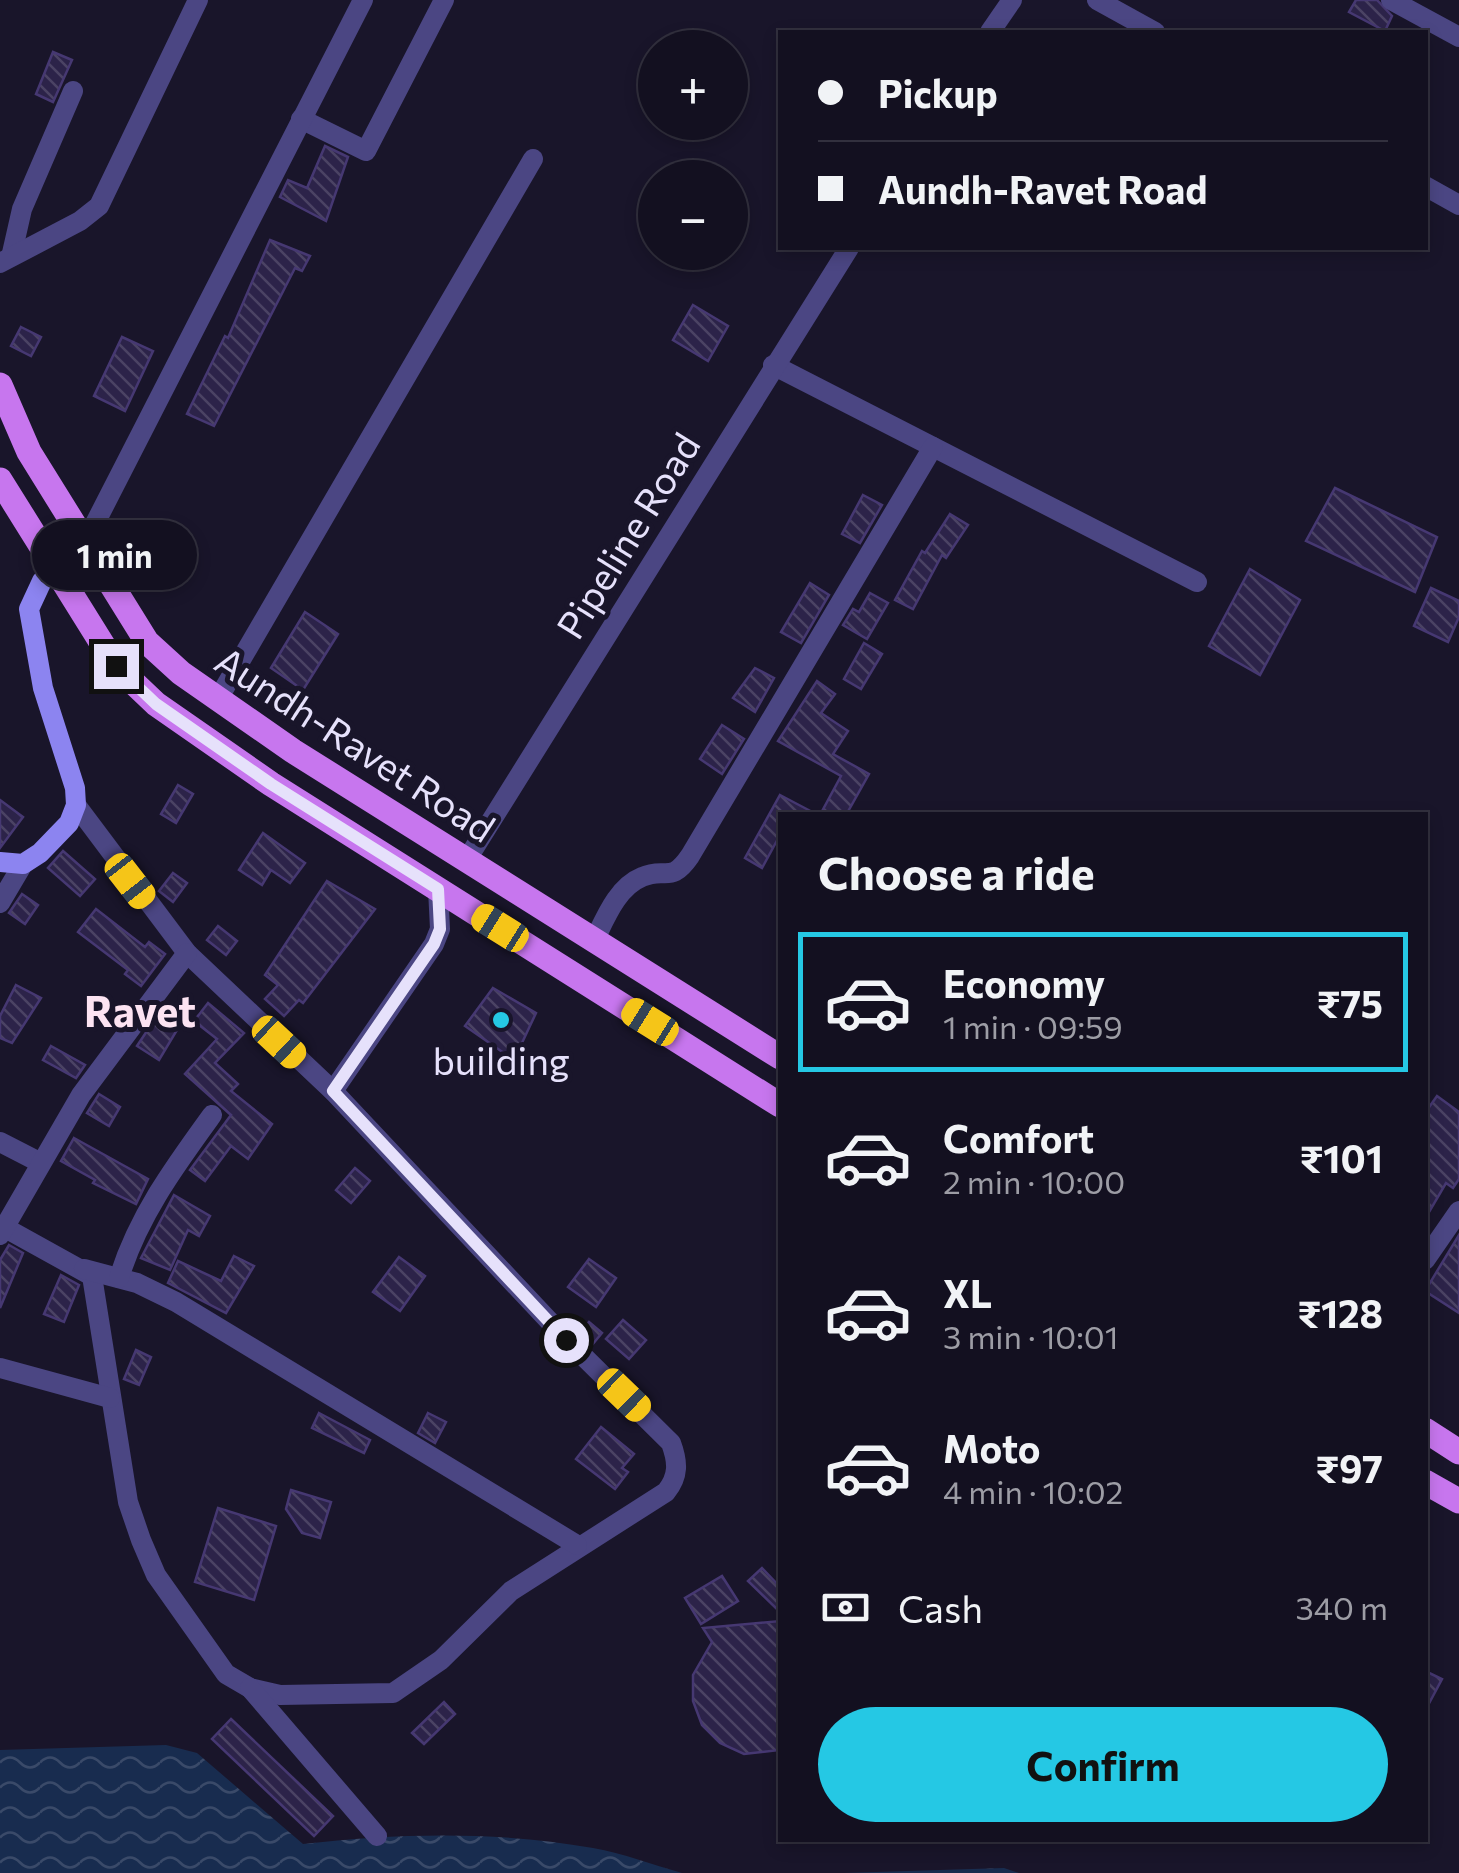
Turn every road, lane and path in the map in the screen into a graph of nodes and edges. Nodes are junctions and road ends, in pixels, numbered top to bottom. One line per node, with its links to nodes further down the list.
1 (198, 0): 16 (street)
2 (363, 0): 11 (street)
3 (444, 0): 11 (street)
4 (1012, 0): 7 (street)
5 (1097, 0): 8 (street)
6 (1391, 0): 9 (street)
7 (991, 30)
8 (1150, 30)
9 (1459, 37)
10 (73, 91): 16 (street)
11 (301, 119): 21 (street)
12 (533, 160): 24 (street)
13 (1428, 188): 14 (street)
14 (1459, 206)
15 (848, 250): 17 (street, Pipeline Road)
16 (6, 258)
17 (773, 365): 19 (street); 26 (street, Pipeline Road)
18 (0, 385): 21 (main road, Aundh-Ravet Road)
19 (933, 447): 23 (street); 31 (street)
20 (0, 480): 22 (main road, Aundh-Ravet Road)
21 (86, 543): 22 (main road); 24 (main road, Aundh-Ravet Road)
22 (56, 567): 25 (main road); 29 (main road, Aundh-Ravet Road)
23 (1197, 582)
24 (218, 699): 26 (main road, Aundh-Ravet Road)
25 (76, 805): 28 (main road); 32 (street)
26 (466, 861): 31 (main road, Aundh-Ravet Road)
27 (0, 862): 28 (main road)
28 (23, 864): 30 (street)
29 (438, 889): 34 (street); 35 (main road, Aundh-Ravet Road)
30 (0, 903)
31 (594, 941): 33 (main road, Aundh-Ravet Road)
32 (187, 952): 34 (street); 38 (street)
33 (778, 1057)
34 (333, 1091): 50 (street)
35 (778, 1103)
36 (212, 1115): 43 (street)
37 (0, 1142): 38 (street)
38 (41, 1163): 40 (street)
39 (1459, 1211): 41 (street)
40 (2, 1229): 42 (street)
41 (1428, 1256)
42 (84, 1269): 43 (street); 45 (street)
43 (119, 1278): 50 (street)
44 (0, 1368): 45 (street)
45 (110, 1398): 51 (street)
46 (1428, 1432): 47 (main road)
47 (1459, 1452)
48 (1428, 1484): 49 (main road)
49 (1459, 1501)
50 (577, 1545): 51 (street)
51 (250, 1688): 52 (street)
52 (377, 1836)

